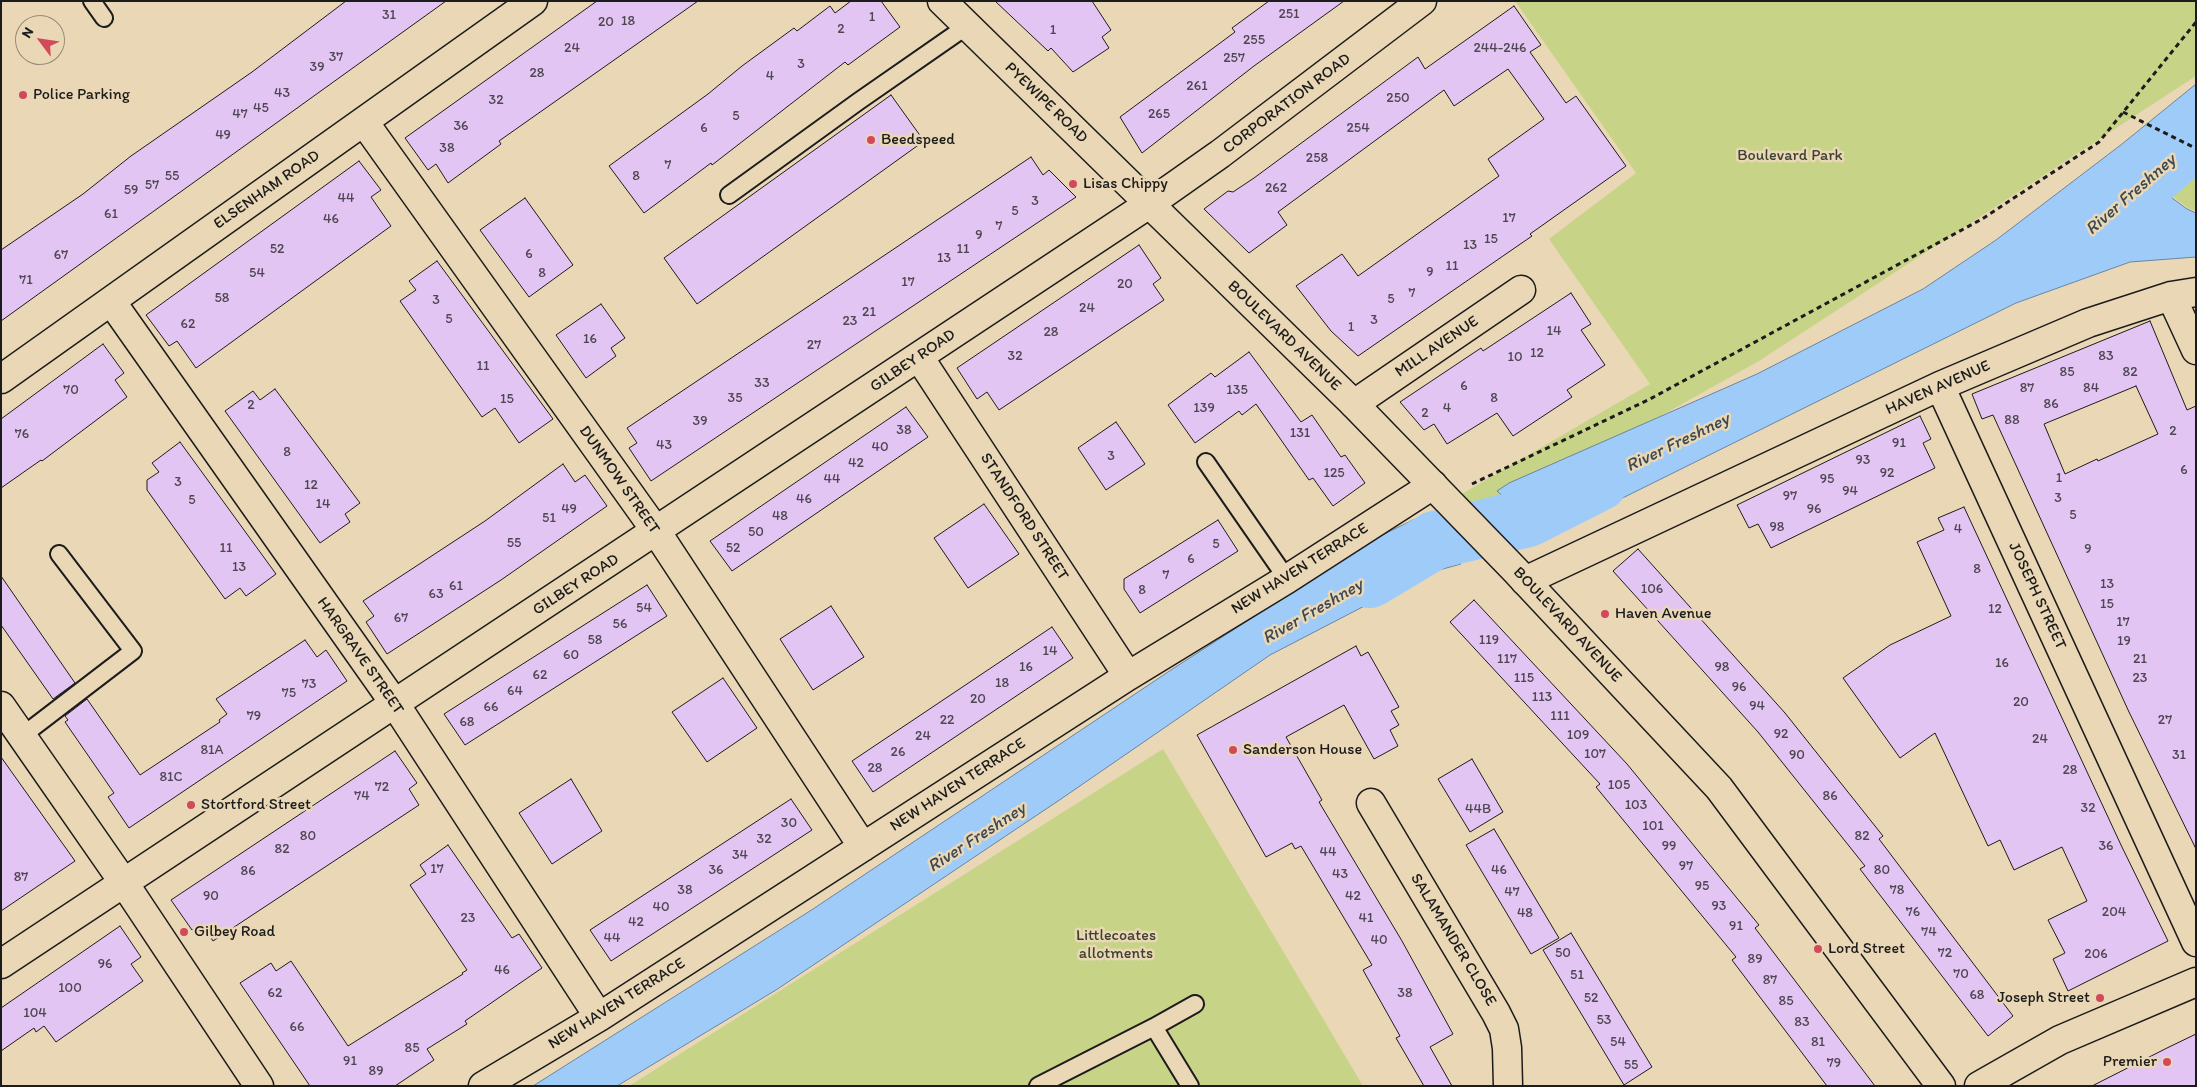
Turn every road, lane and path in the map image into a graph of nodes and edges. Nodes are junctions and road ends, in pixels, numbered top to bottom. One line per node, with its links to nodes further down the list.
1 (92, 1): 5 (lane)
2 (533, 1): 9 (street, ELSENHAM ROAD)
3 (942, 1): 7 (street, PYEWIPE ROAD)
4 (1422, 1): 12 (street, CORPORATION ROAD)
5 (104, 18)
6 (2196, 22): 8 (path)
7 (967, 26): 11 (lane); 12 (street, PYEWIPE ROAD)
8 (2123, 112): 10 (path); 22 (path)
9 (364, 122): 15 (street, ELSENHAM ROAD); 23 (street, DUNMOW STREET)
10 (2195, 148)
11 (729, 195)
12 (1149, 204): 17 (street, GILBEY ROAD); 20 (street, BOULEVARD AVENUE)
13 (1521, 290): 20 (street, MILL AVENUE)
14 (2183, 294): 16 (street); 19 (street, HAVEN AVENUE)
15 (111, 301): 18 (street, ELSENHAM ROAD); 28 (street, HARGRAVE STREET)
16 (2196, 350)
17 (919, 357): 23 (street, GILBEY ROAD); 27 (street, STANDFORD STREET)
18 (1, 379)
19 (1940, 386): 25 (street, HAVEN AVENUE); 34 (street, JOSEPH STREET)
20 (1354, 404): 22 (street, BOULEVARD AVENUE)
21 (1206, 462): 26 (lane)
22 (1449, 490): 25 (street, BOULEVARD AVENUE); 26 (street, NEW HAVEN TERRACE)
23 (656, 531): 28 (street, GILBEY ROAD); 32 (street, DUNMOW STREET)
24 (59, 554): 30 (lane)
25 (1520, 575): 45 (street, BOULEVARD AVENUE)
26 (1287, 579): 27 (street, NEW HAVEN TERRACE)
27 (1128, 676): 32 (street, NEW HAVEN TERRACE)
28 (395, 704): 33 (street, GILBEY ROAD); 38 (street, HARGRAVE STREET)
29 (1, 706): 30 (street)
30 (22, 736): 33 (street)
31 (1371, 803): 44 (street, SALAMANDER CLOSE)
32 (863, 846): 38 (street, NEW HAVEN TERRACE)
33 (124, 883): 35 (street, GILBEY ROAD); 40 (street)
34 (2196, 942)
35 (1, 964)
36 (2196, 982): 46 (street)
37 (1195, 1004): 39 (lane)
38 (599, 1017): 41 (street, NEW HAVEN TERRACE)
39 (1154, 1027): 42 (lane); 43 (lane)
40 (259, 1086)
41 (483, 1086)
42 (1038, 1086)
43 (1190, 1086)
44 (1508, 1086)
45 (1941, 1086)
46 (1979, 1086)

